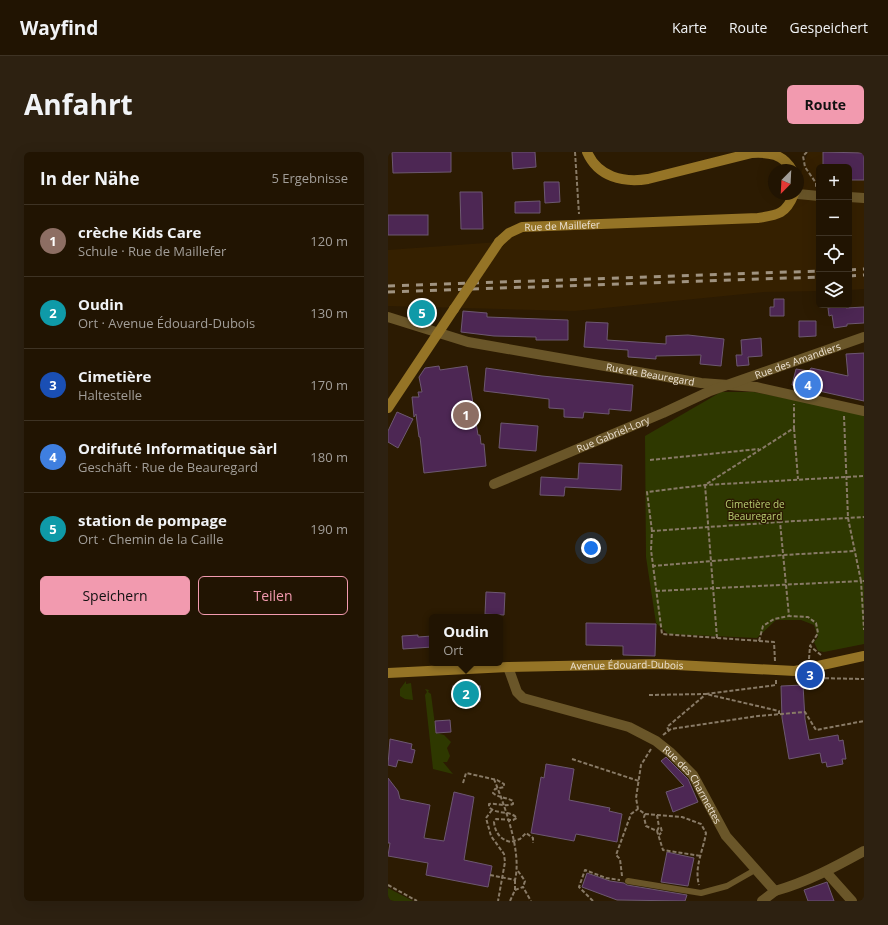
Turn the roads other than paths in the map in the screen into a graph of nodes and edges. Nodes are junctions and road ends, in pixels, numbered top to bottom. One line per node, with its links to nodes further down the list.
1 (587, 152): 2 (street)
2 (789, 164)
3 (804, 195): 4 (street)
4 (816, 196)
5 (852, 197): 6 (street)
6 (864, 198)
7 (792, 200): 9 (street, Rue de Maillefer, bridge)
8 (388, 317): 9 (street, Rue de Beauregard)
9 (438, 333): 11 (street, Rue de Beauregard); 12 (street, Rue de Maillefer)
10 (864, 338): 11 (street, Rue des Amandiers)
11 (732, 384): 13 (street, Rue de Beauregard); 14 (street, Rue Gabriel-Lory)
12 (388, 408)
13 (864, 411)
14 (494, 484)
15 (864, 656): 16 (street, Avenue Édouard-Dubois)
16 (508, 667): 17 (street, Avenue Édouard-Dubois); 19 (street, Rue des Charmettes)
17 (388, 673)
18 (864, 851): 20 (street)
19 (755, 870): 21 (lane); 22 (street, Rue des Charmettes)
20 (826, 872): 22 (street); 24 (street)
21 (628, 881)
22 (775, 891): 23 (street)
23 (762, 901)
24 (852, 901)

